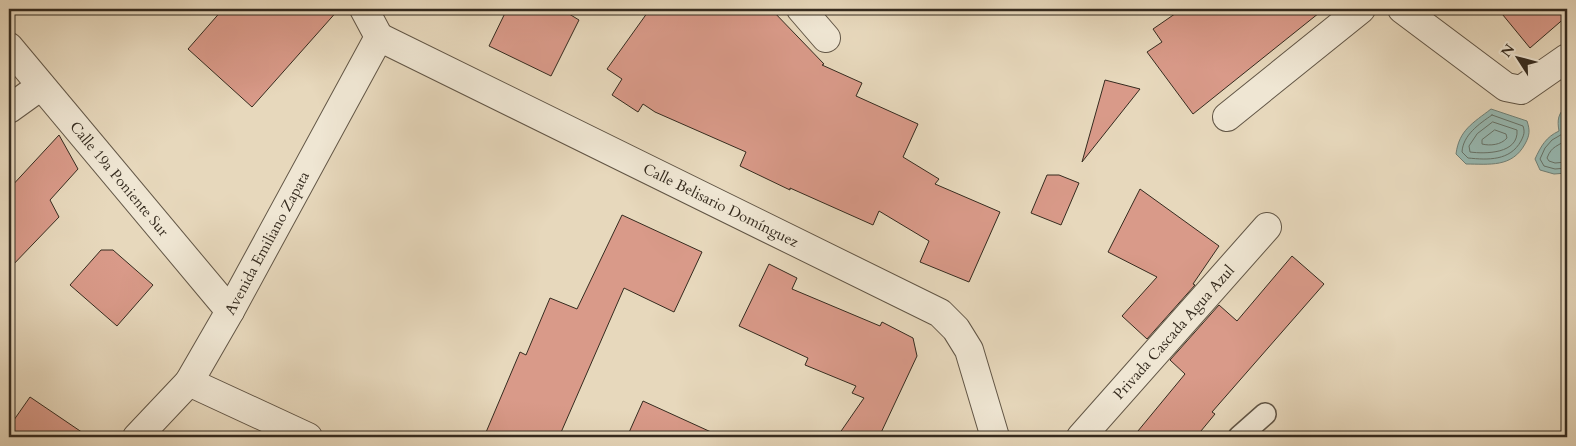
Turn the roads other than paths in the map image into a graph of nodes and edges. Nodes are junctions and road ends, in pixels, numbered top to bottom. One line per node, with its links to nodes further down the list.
1 (364, 9): 5 (street)
2 (801, 9): 6 (street)
3 (1361, 9): 11 (street)
4 (1402, 9): 8 (street)
5 (379, 37): 13 (street, Avenida Emiliano Zapata); 18 (street, Calle Belisario Domínguez)
6 (826, 38)
7 (9, 47): 9 (street, Calle 19a Poniente Sur)
8 (1567, 58)
9 (41, 86): 10 (street); 13 (street, Calle 19a Poniente Sur)
10 (9, 108)
11 (1227, 117)
12 (1266, 227): 19 (street, Privada Cascada Agua Azul)
13 (230, 311): 14 (street, Avenida Emiliano Zapata)
14 (189, 382): 16 (street, Avenida Emiliano Zapata); 17 (street)
15 (1265, 414): 20 (lane)
16 (136, 437)
17 (308, 437)
18 (995, 437)
19 (1081, 437)
20 (1239, 437)

